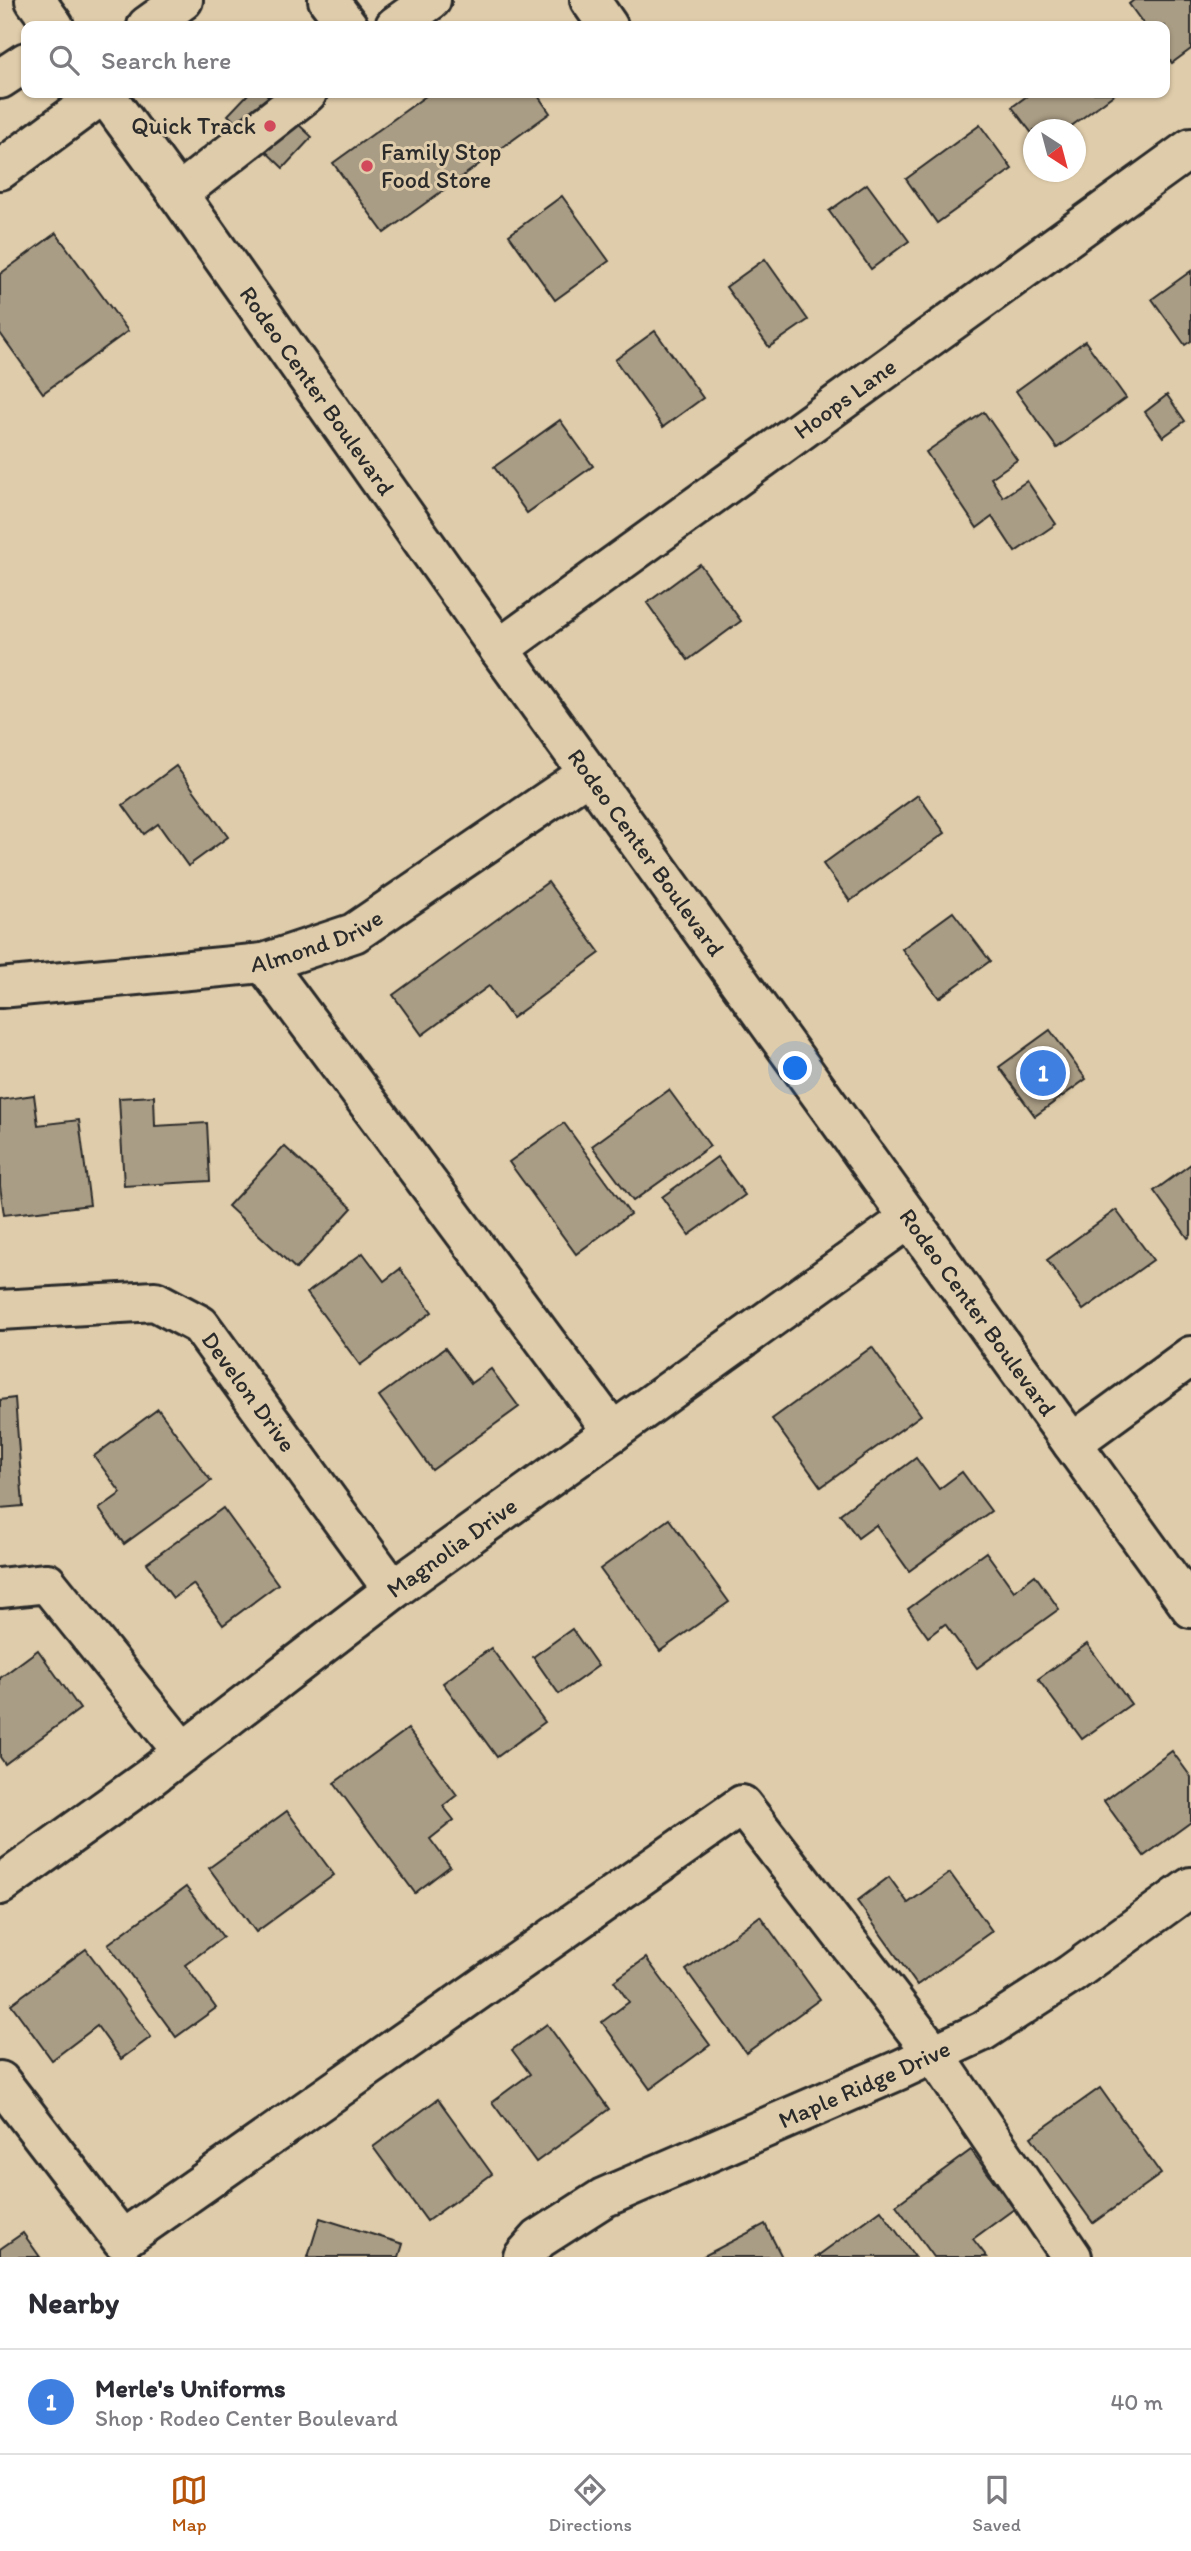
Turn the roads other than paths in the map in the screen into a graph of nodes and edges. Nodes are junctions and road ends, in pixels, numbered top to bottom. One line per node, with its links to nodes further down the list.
1 (35, 0): 6 (street)
2 (183, 0): 7 (street)
3 (328, 0): 8 (street)
4 (431, 0): 9 (street)
5 (590, 0): 10 (street)
6 (50, 21)
7 (152, 21)
8 (344, 21)
9 (402, 21)
10 (605, 21)
11 (21, 65): 12 (street)
12 (0, 79)
13 (97, 98): 17 (street)
14 (108, 98): 18 (street, Rodeo Center Boulevard)
15 (301, 98): 18 (street)
16 (1191, 148): 19 (street, Hoops Lane)
17 (0, 170)
18 (178, 194): 19 (street, Rodeo Center Boulevard)
19 (499, 649): 20 (street, Rodeo Center Boulevard)
20 (589, 773): 21 (street, Almond Drive); 23 (street, Rodeo Center Boulevard)
21 (264, 963): 22 (street, Almond Drive); 26 (street)
22 (0, 988)
23 (910, 1218): 26 (street, Magnolia Drive); 27 (street, Rodeo Center Boulevard)
24 (0, 1310): 29 (street, Develon Drive)
25 (1191, 1356): 27 (street)
26 (613, 1432): 29 (street, Magnolia Drive)
27 (1072, 1443): 30 (street, Rodeo Center Boulevard)
28 (0, 1588): 31 (street)
29 (393, 1590): 31 (street, Magnolia Drive)
30 (1191, 1608)
31 (183, 1752): 32 (street, Magnolia Drive)
32 (0, 1885)
33 (1191, 1886): 34 (street, Maple Ridge Drive)
34 (934, 2054): 36 (street); 37 (street, Maple Ridge Drive); 38 (street)
35 (0, 2081): 36 (street)
36 (128, 2248)
37 (523, 2257)
38 (1072, 2257)

